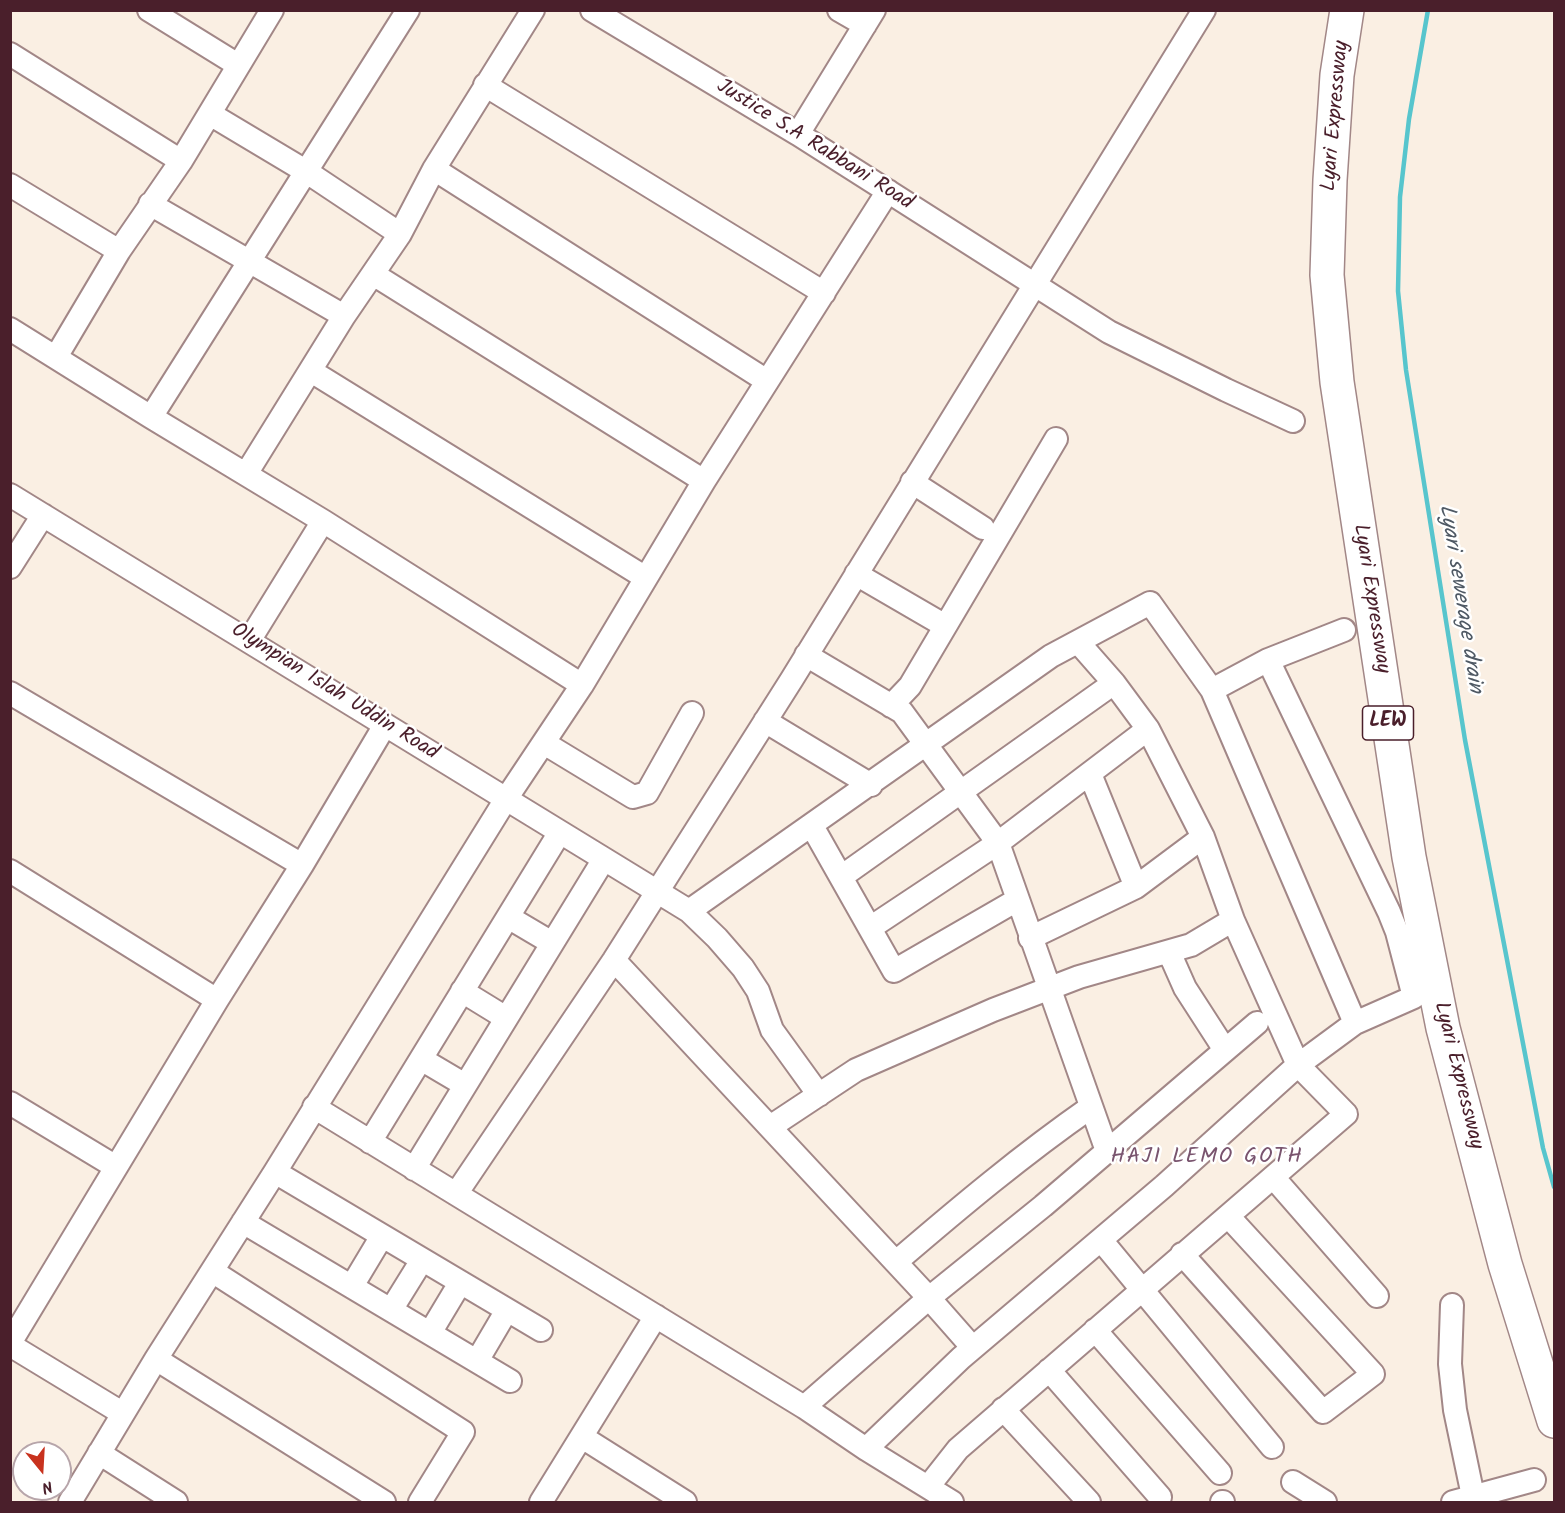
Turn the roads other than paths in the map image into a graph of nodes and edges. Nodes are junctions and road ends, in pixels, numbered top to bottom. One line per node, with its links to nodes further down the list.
1 (149, 10): 11 (street)
2 (272, 10): 11 (street)
3 (408, 10): 17 (street)
4 (532, 10): 12 (street)
5 (592, 10): 14 (street, Justice S.A Rabbani Road)
6 (839, 10): 9 (street)
7 (1204, 10): 25 (street)
8 (1347, 10): 136 (highway, Lyari Expressway / LEW)
9 (869, 18): 14 (street)
10 (10, 54): 15 (street)
11 (238, 65): 13 (street)
12 (485, 85): 16 (street); 26 (street)
13 (210, 114): 15 (street); 17 (street)
14 (798, 134): 19 (street, Justice S.A Rabbani Road)
15 (181, 161): 20 (street)
16 (434, 169): 21 (street); 31 (street)
17 (307, 172): 21 (street); 23 (street)
18 (10, 185): 22 (street)
19 (888, 191): 25 (street, Justice S.A Rabbani Road); 26 (street)
20 (150, 204): 22 (street); 23 (street)
21 (400, 234): 24 (street)
22 (119, 251): 29 (street)
23 (250, 262): 27 (street); 32 (street)
24 (373, 274): 27 (street); 36 (street)
25 (1034, 284): 33 (street, Justice S.A Rabbani Road); 37 (street)
26 (824, 292): 31 (street)
27 (344, 316): 30 (street)
28 (12, 333): 29 (street)
29 (56, 357): 32 (street)
30 (311, 371): 35 (street); 44 (street)
31 (767, 381): 36 (street)
32 (151, 417): 35 (street)
33 (1293, 421)
34 (1056, 439): 55 (street)
35 (246, 474): 40 (street)
36 (704, 481): 44 (street)
37 (912, 482): 41 (street); 43 (street)
38 (10, 495): 39 (street, Olympian Islah Uddin Road)
39 (43, 515): 42 (street); 47 (street, Olympian Islah Uddin Road)
40 (323, 521): 47 (street); 52 (street)
41 (983, 528)
42 (10, 567)
43 (856, 573): 45 (street); 49 (street)
44 (646, 579): 52 (street)
45 (942, 624)
46 (1344, 630): 50 (street)
47 (249, 641): 58 (street, Olympian Islah Uddin Road)
48 (1078, 642): 51 (street); 53 (street); 61 (street)
49 (806, 655): 55 (street); 57 (street)
50 (1268, 660): 53 (street); 90 (street)
51 (1114, 683): 59 (street); 64 (street)
52 (582, 685): 60 (street)
53 (1212, 690): 90 (street)
54 (10, 693): 71 (street)
55 (891, 706): 61 (street)
56 (692, 713): 60 (street)
57 (765, 721): 63 (street); 75 (street)
58 (385, 725): 65 (street, Olympian Islah Uddin Road); 71 (street)
59 (1148, 729): 62 (street); 68 (street)
60 (544, 743): 65 (street)
61 (927, 746): 63 (street); 64 (street)
62 (1090, 774): 69 (street); 74 (street)
63 (871, 785): 66 (street)
64 (961, 792): 69 (street); 73 (street)
65 (506, 799): 67 (street, Olympian Islah Uddin Road); 97 (street)
66 (812, 826): 73 (street); 77 (street)
67 (560, 832): 70 (street, Olympian Islah Uddin Road); 78 (street)
68 (1203, 837): 74 (street); 79 (street)
69 (998, 843): 76 (street); 80 (street)
70 (604, 859): 75 (street, Olympian Islah Uddin Road); 82 (street)
71 (302, 865): 87 (street)
72 (10, 871): 87 (street)
73 (841, 877): 80 (street)
74 (1136, 887): 81 (street)
75 (657, 892): 77 (street, Olympian Islah Uddin Road); 84 (street)
76 (1017, 900): 80 (street); 81 (street)
77 (689, 911): 95 (street, Olympian Islah Uddin Road)
78 (508, 917): 82 (street); 86 (street)
79 (1233, 920): 83 (street); 93 (street)
80 (870, 928)
81 (1030, 938): 85 (street)
82 (552, 943): 88 (street)
83 (1169, 952): 85 (street); 91 (street)
84 (614, 960): 99 (street); 106 (street)
85 (1048, 989): 95 (street); 98 (street)
86 (462, 991): 88 (street); 92 (street)
87 (217, 1000): 102 (street)
88 (506, 1018): 94 (street)
89 (1257, 1023): 91 (street)
90 (1355, 1023): 93 (street)
91 (1225, 1050): 101 (street)
92 (421, 1059): 94 (street); 100 (street)
93 (1298, 1065): 105 (street); 110 (street)
94 (465, 1086): 103 (street)
95 (819, 1095): 99 (street)
96 (10, 1103): 102 (street)
97 (314, 1107): 100 (street); 104 (street)
98 (1091, 1107): 101 (street); 113 (street)
99 (770, 1127): 113 (street)
100 (370, 1142): 103 (street)
101 (1107, 1151): 119 (street)
102 (116, 1167): 127 (street)
103 (414, 1168): 106 (street)
104 (275, 1172): 108 (street); 109 (street)
105 (1273, 1177): 107 (street); 118 (street)
106 (456, 1194): 123 (street)
107 (1228, 1216): 111 (street); 111 (street)
108 (243, 1222): 114 (street); 116 (street)
109 (382, 1236): 112 (street); 116 (street)
110 (1101, 1239): 117 (street); 128 (street)
111 (1182, 1254): 117 (street)
112 (422, 1260): 115 (street); 121 (street)
113 (896, 1262): 119 (street)
114 (212, 1271): 129 (street); 150 (street)
115 (460, 1283): 122 (street); 126 (street)
116 (352, 1286): 121 (street)
117 (1141, 1289): 125 (street); 138 (street)
118 (1377, 1296)
119 (929, 1298): 128 (street); 133 (street)
120 (1452, 1305): 146 (street)
121 (392, 1310): 126 (street)
122 (507, 1310): 124 (street); 130 (street)
123 (656, 1316): 133 (street); 137 (street)
124 (541, 1330)
125 (1095, 1330): 131 (street); 141 (street)
126 (430, 1333): 130 (street)
127 (10, 1344): 135 (street)
128 (973, 1348): 139 (street)
129 (156, 1359): 135 (street); 149 (street)
130 (477, 1361): 132 (street)
131 (1049, 1370): 134 (street); 145 (street)
132 (510, 1381)
133 (804, 1407): 139 (street)
134 (1003, 1409): 144 (street); 154 (street)
135 (122, 1413): 140 (street)
136 (1554, 1421)
137 (582, 1437): 151 (street); 152 (street)
138 (1272, 1447)
139 (866, 1449): 144 (street)
140 (99, 1454): 147 (street); 148 (street)
141 (1220, 1473)
142 (1534, 1480): 146 (street)
143 (1293, 1482): 155 (street)
144 (928, 1487): 153 (street)
145 (1160, 1497)
146 (1463, 1499)
147 (70, 1503)
148 (176, 1503)
149 (384, 1503)
150 (420, 1503)
151 (541, 1503)
152 (686, 1503)
153 (952, 1503)
154 (1089, 1503)
155 (1325, 1503)

